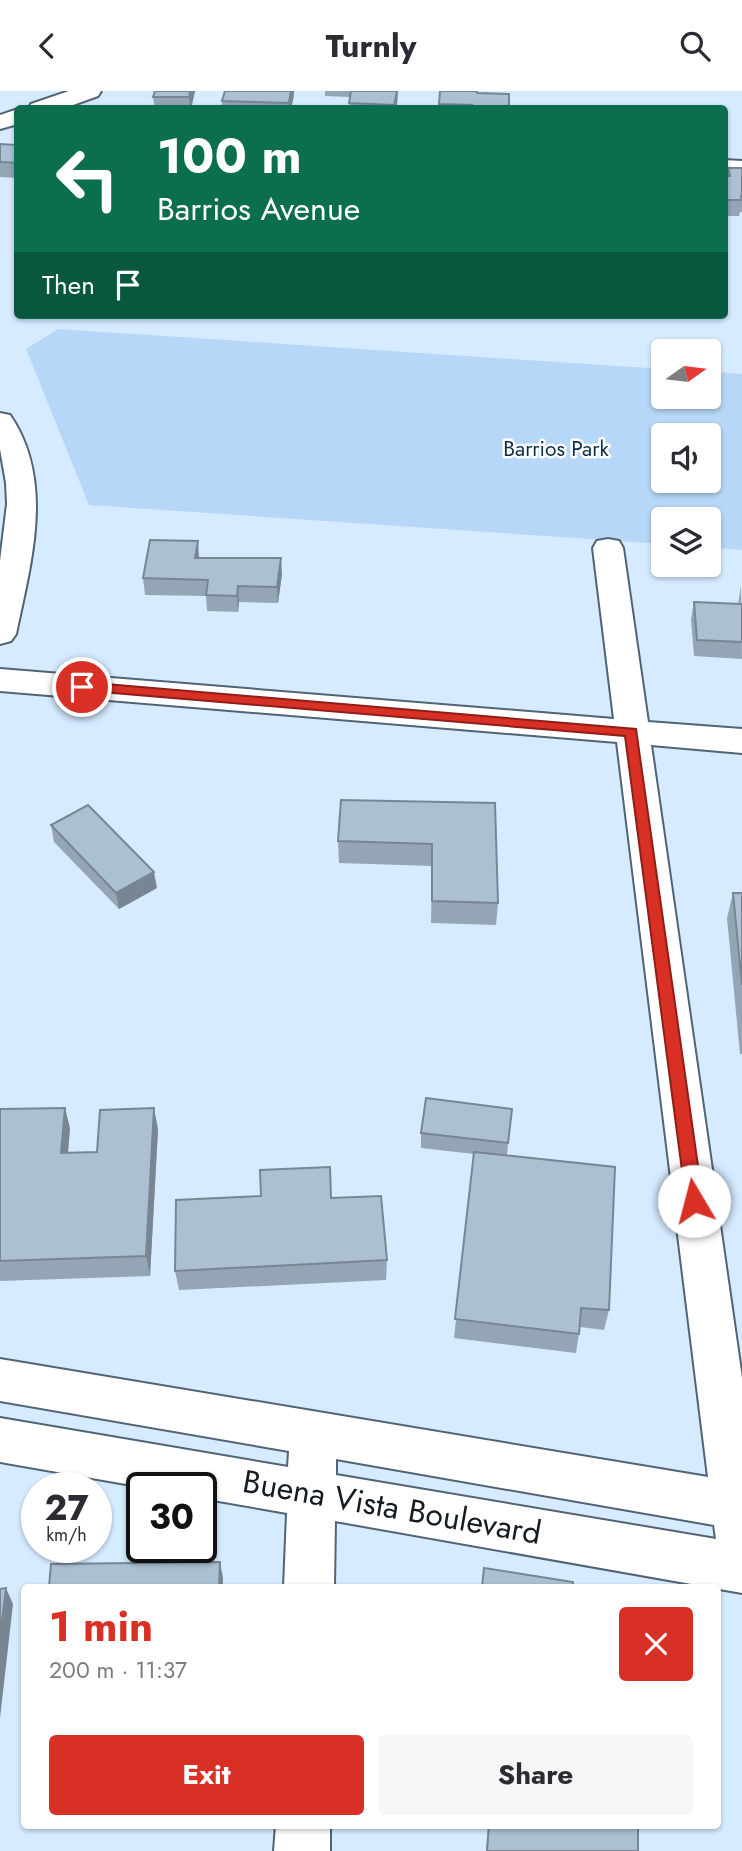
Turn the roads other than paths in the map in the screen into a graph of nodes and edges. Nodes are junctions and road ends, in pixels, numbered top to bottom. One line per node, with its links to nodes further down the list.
1 (90, 91): 2 (street)
2 (50, 105)
3 (0, 421): 5 (street)
4 (608, 548): 7 (street)
5 (0, 634)
6 (0, 680): 7 (street)
7 (631, 732): 8 (street); 13 (street)
8 (742, 741)
9 (0, 1380): 10 (street)
10 (313, 1433): 12 (street); 13 (street)
11 (0, 1440): 12 (street, Buena Vista Boulevard)
12 (312, 1493): 15 (street, Buena Vista Boulevard); 16 (street)
13 (739, 1505): 14 (street)
14 (742, 1551)
15 (742, 1568)
16 (309, 1584)
17 (303, 1829): 18 (street)
18 (302, 1851)

